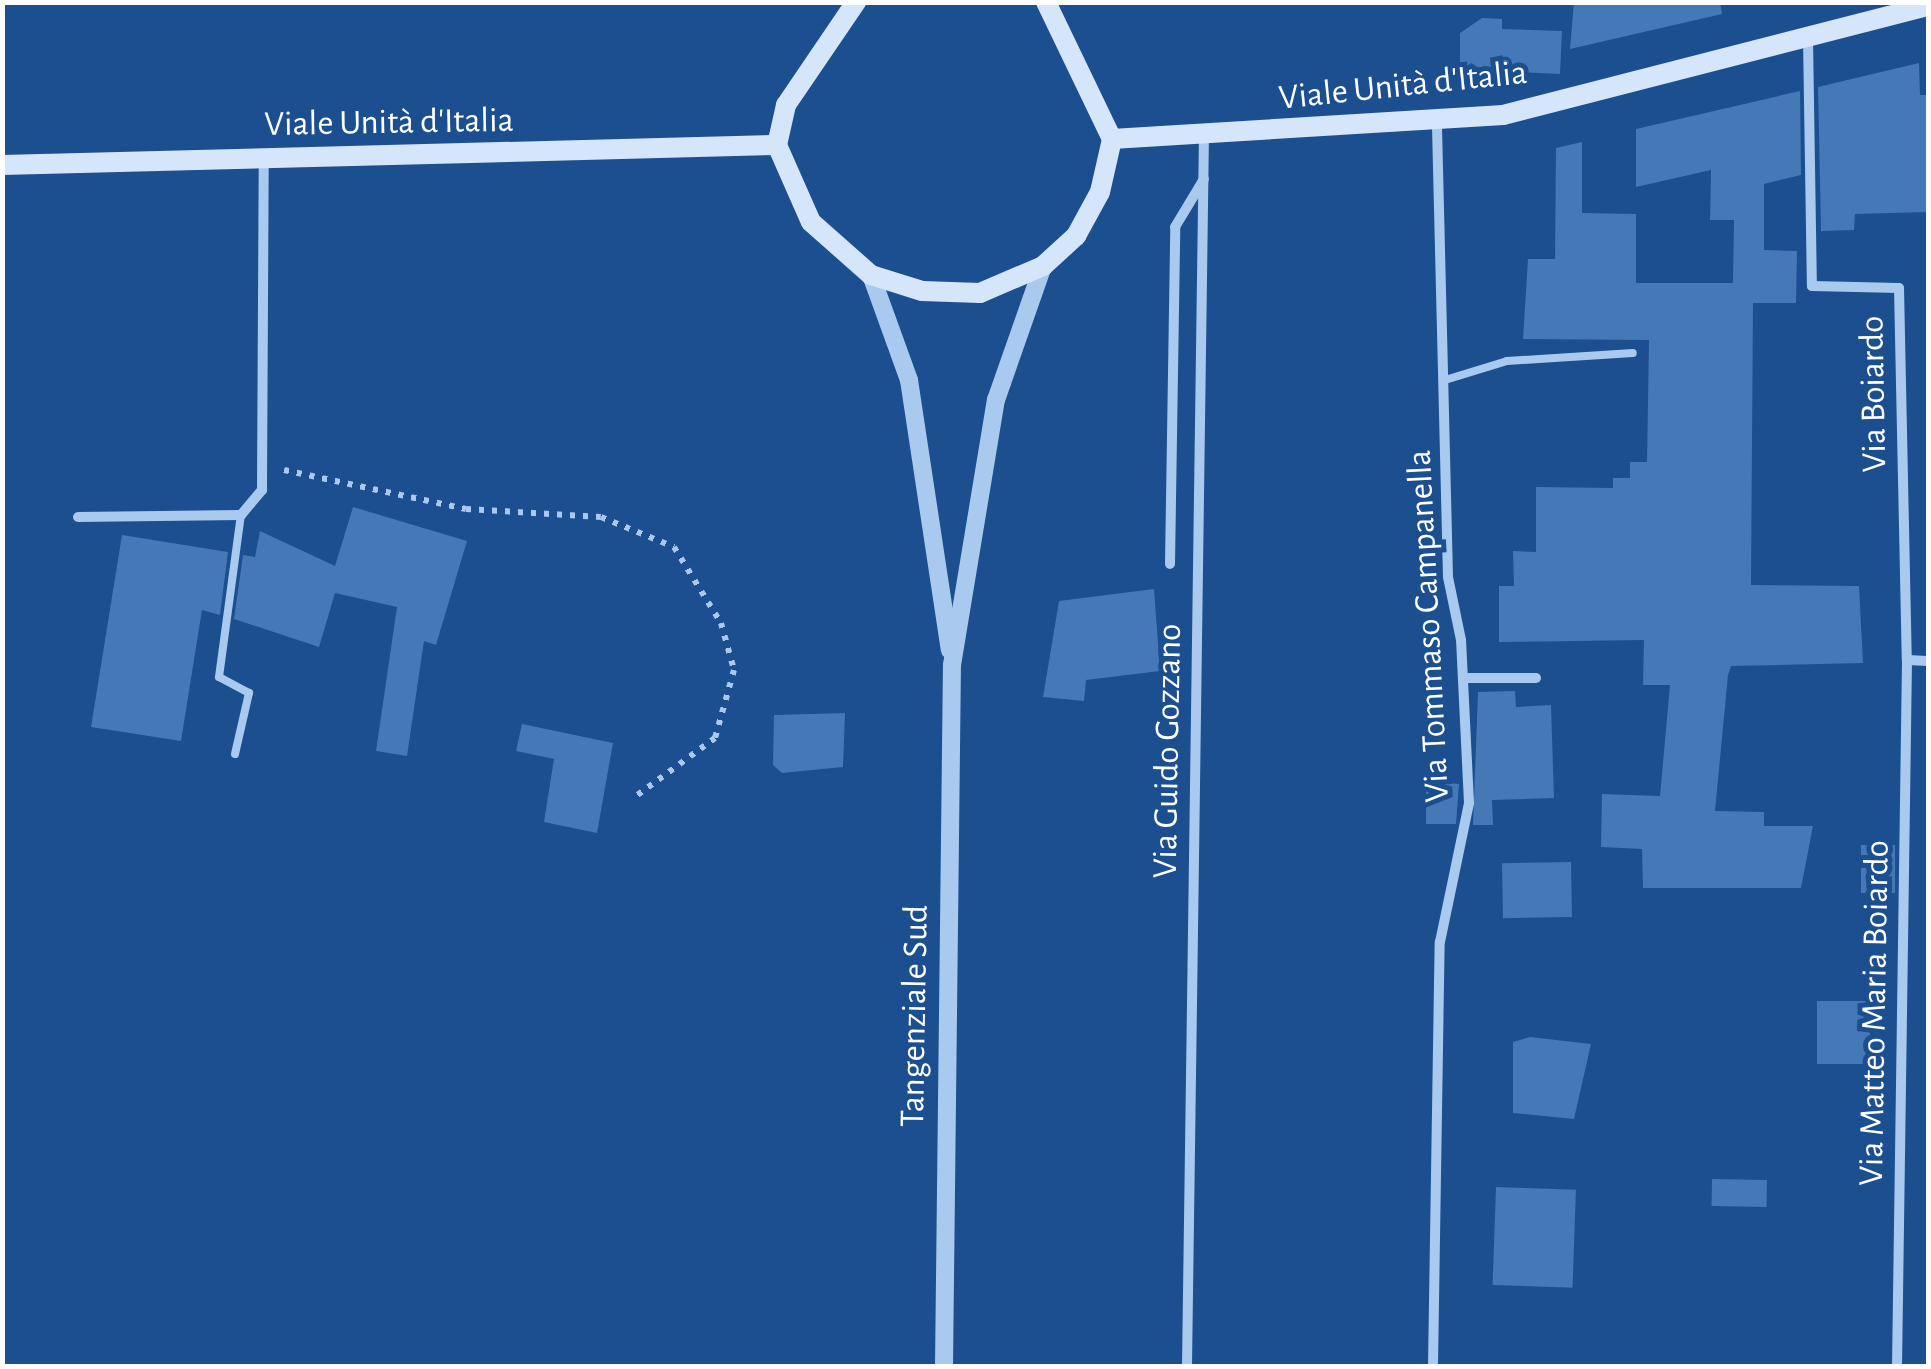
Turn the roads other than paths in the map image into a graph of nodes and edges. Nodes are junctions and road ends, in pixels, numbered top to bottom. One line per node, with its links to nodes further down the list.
1 (856, 2): 8 (main road)
2 (1046, 2): 7 (main road)
3 (1928, 6): 4 (main road, Viale Unità d'Italia)
4 (1808, 32): 5 (main road, Viale Unità d'Italia); 19 (street, Via Boiardo)
5 (1436, 120): 6 (main road, Viale Unità d'Italia); 15 (street, Via Tommaso Campanella)
6 (1204, 137): 7 (main road, Viale Unità d'Italia); 11 (street, Via Guido Gozzano)
7 (1112, 140): 12 (main road)
8 (778, 145): 9 (main road, Viale Unità d'Italia); 13 (main road)
9 (264, 158): 10 (main road, Viale Unità d'Italia); 16 (street)
10 (2, 165)
11 (1204, 179): 18 (street); 26 (street, Via Guido Gozzano)
12 (1044, 266): 13 (main road); 21 (street, Tangenziale Sud)
13 (871, 275): 21 (street, Tangenziale Sud)
14 (1633, 354): 15 (lane)
15 (1445, 380): 22 (street, Via Tommaso Campanella)
16 (241, 515): 17 (street); 24 (lane)
17 (78, 516)
18 (1170, 564)
19 (1907, 660): 20 (street); 28 (street, Via Matteo Maria Boiardo)
20 (1928, 660)
21 (952, 666): 25 (street, Tangenziale Sud)
22 (1463, 678): 23 (street); 27 (street, Via Tommaso Campanella)
23 (1536, 678)
24 (235, 754)
25 (944, 1366)
26 (1187, 1366)
27 (1434, 1366)
28 (1897, 1366)

